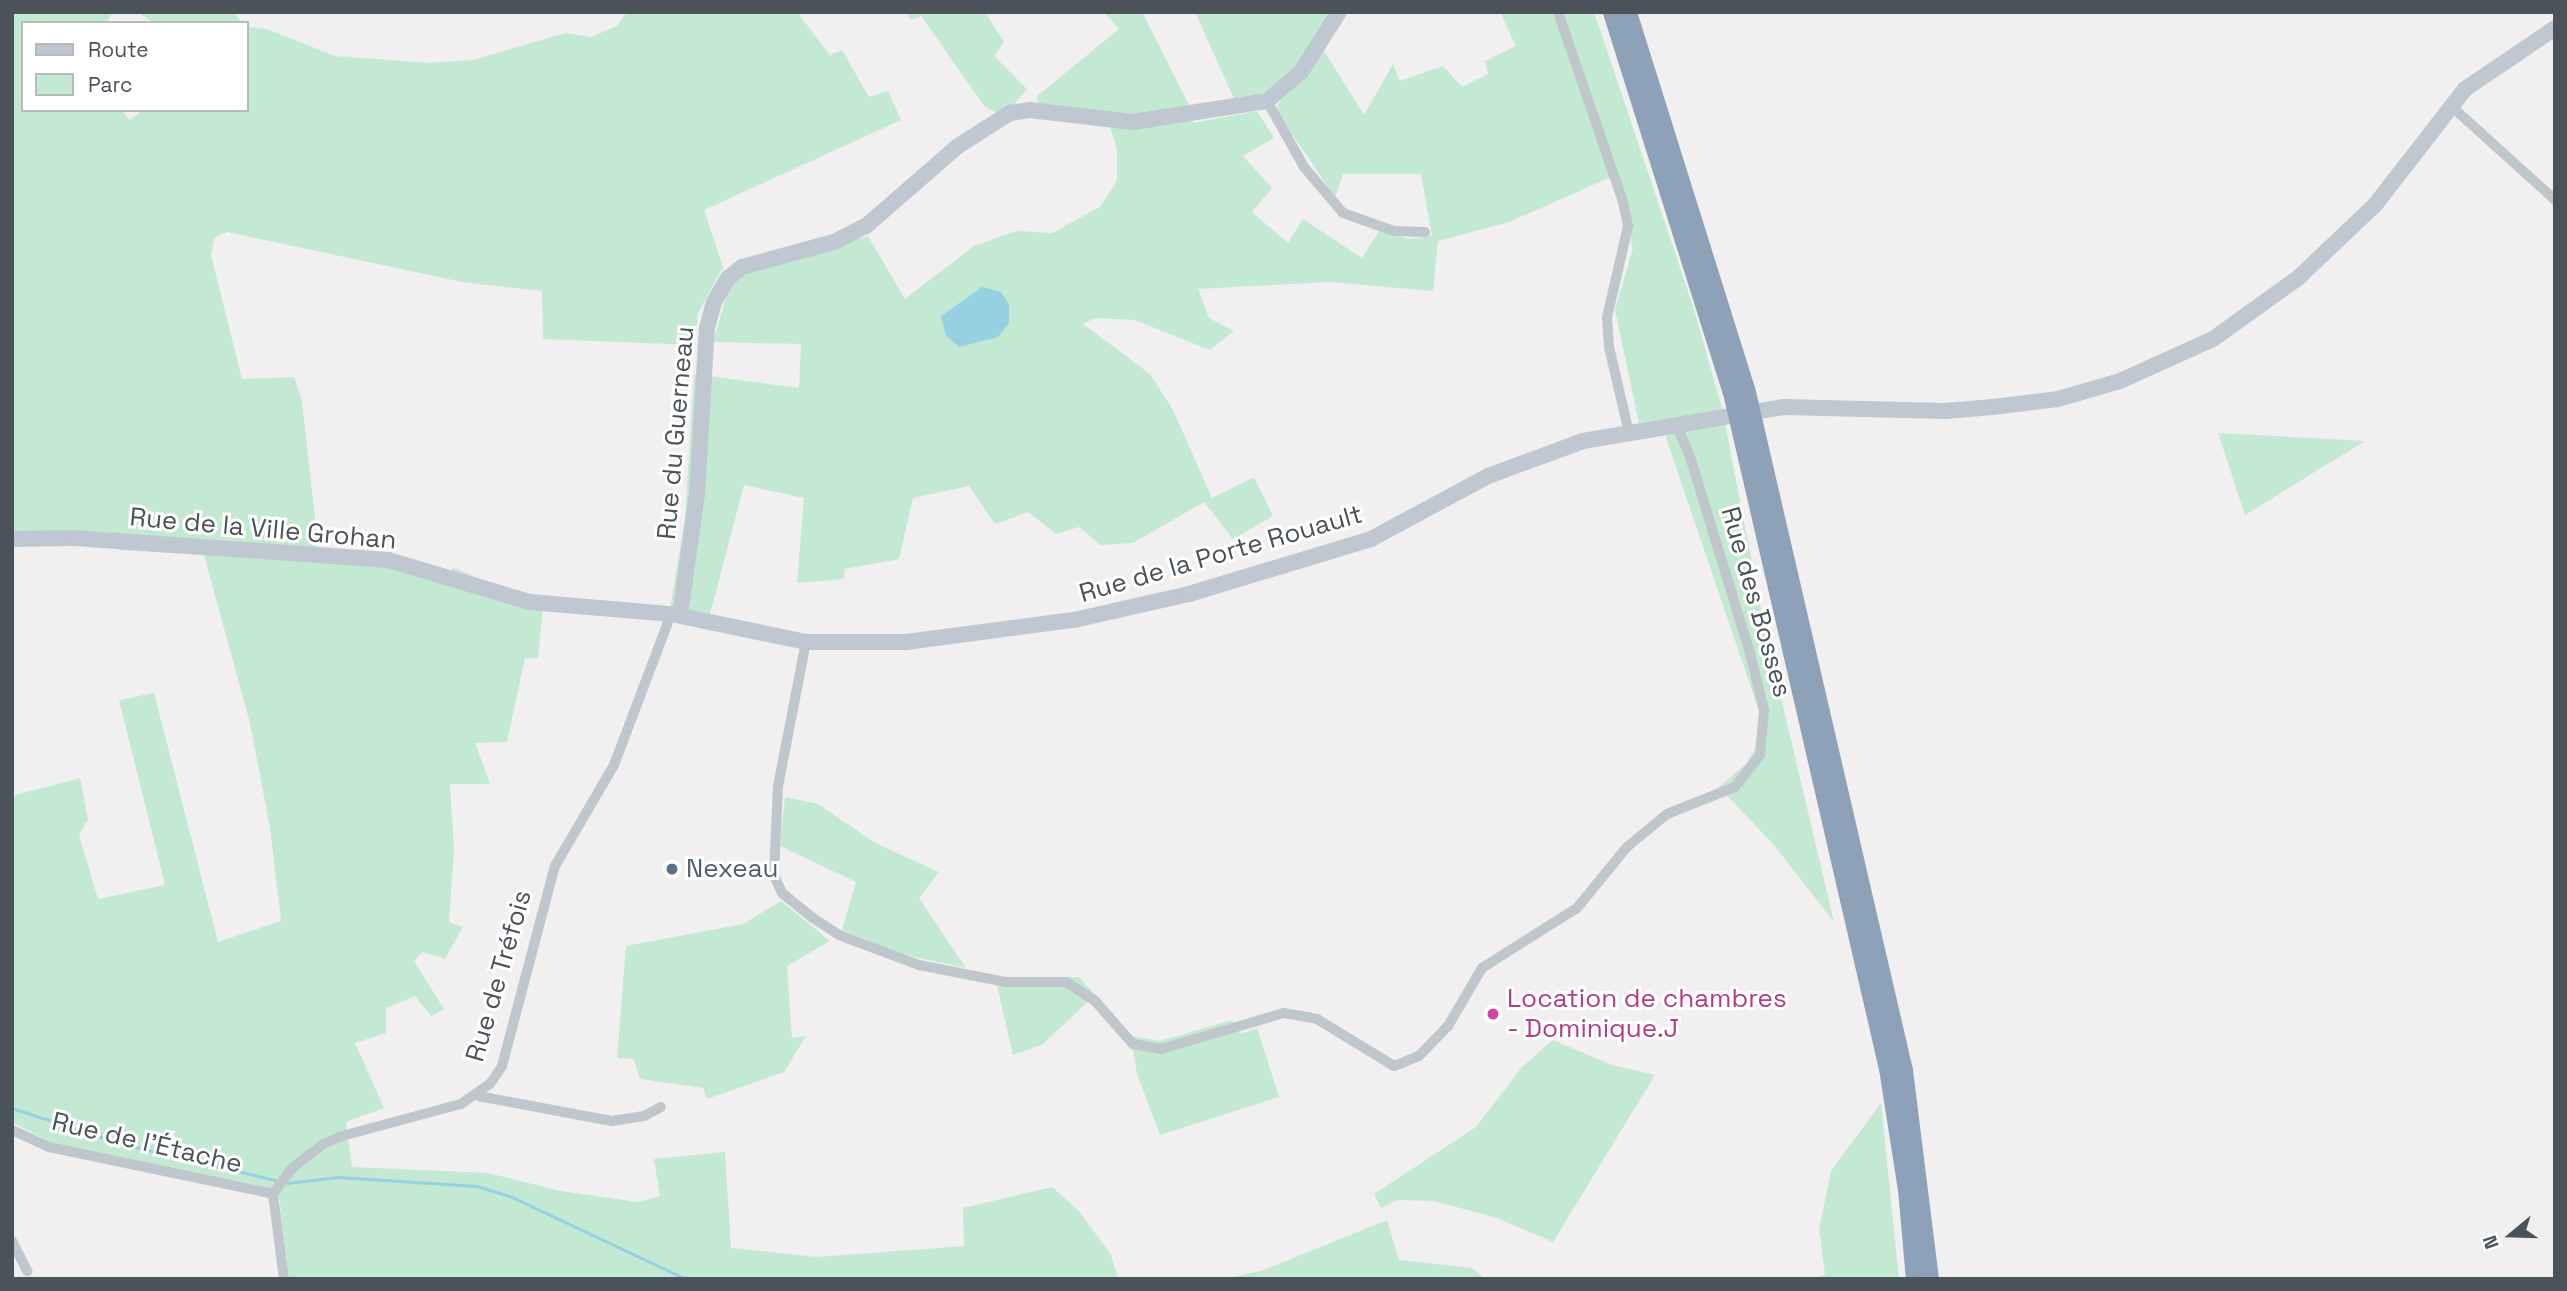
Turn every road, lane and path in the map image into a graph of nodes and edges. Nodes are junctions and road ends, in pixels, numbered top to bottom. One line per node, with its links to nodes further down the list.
1 (1339, 12): 6 (street)
2 (1558, 12): 12 (street)
3 (1612, 12): 10 (highway)
4 (1627, 12): 10 (highway)
5 (2554, 30): 7 (street, Rue de la Porte Rouault)
6 (1267, 101): 9 (street); 15 (street, Rue du Guerneau)
7 (2450, 105): 8 (street); 11 (street, Rue de la Porte Rouault)
8 (2555, 200)
9 (1425, 232)
10 (1739, 390): 13 (highway)
11 (1676, 425): 12 (street, Rue de la Porte Rouault); 16 (street, Rue des Bosses)
12 (1629, 432): 16 (street, Rue de la Porte Rouault)
13 (1750, 439): 24 (highway); 25 (highway)
14 (12, 538): 15 (street, Rue de la Ville Grohan)
15 (676, 614): 16 (street, Rue de la Porte Rouault); 17 (street, Rue de Tréfois)
16 (806, 642)
17 (478, 1096): 18 (street); 20 (street, Rue de Tréfois)
18 (661, 1107)
19 (12, 1130): 20 (street, Rue de l'Étache)
20 (273, 1194): 23 (street)
21 (12, 1241): 22 (street)
22 (27, 1271)
23 (284, 1279)
24 (1915, 1279)
25 (1929, 1279)

